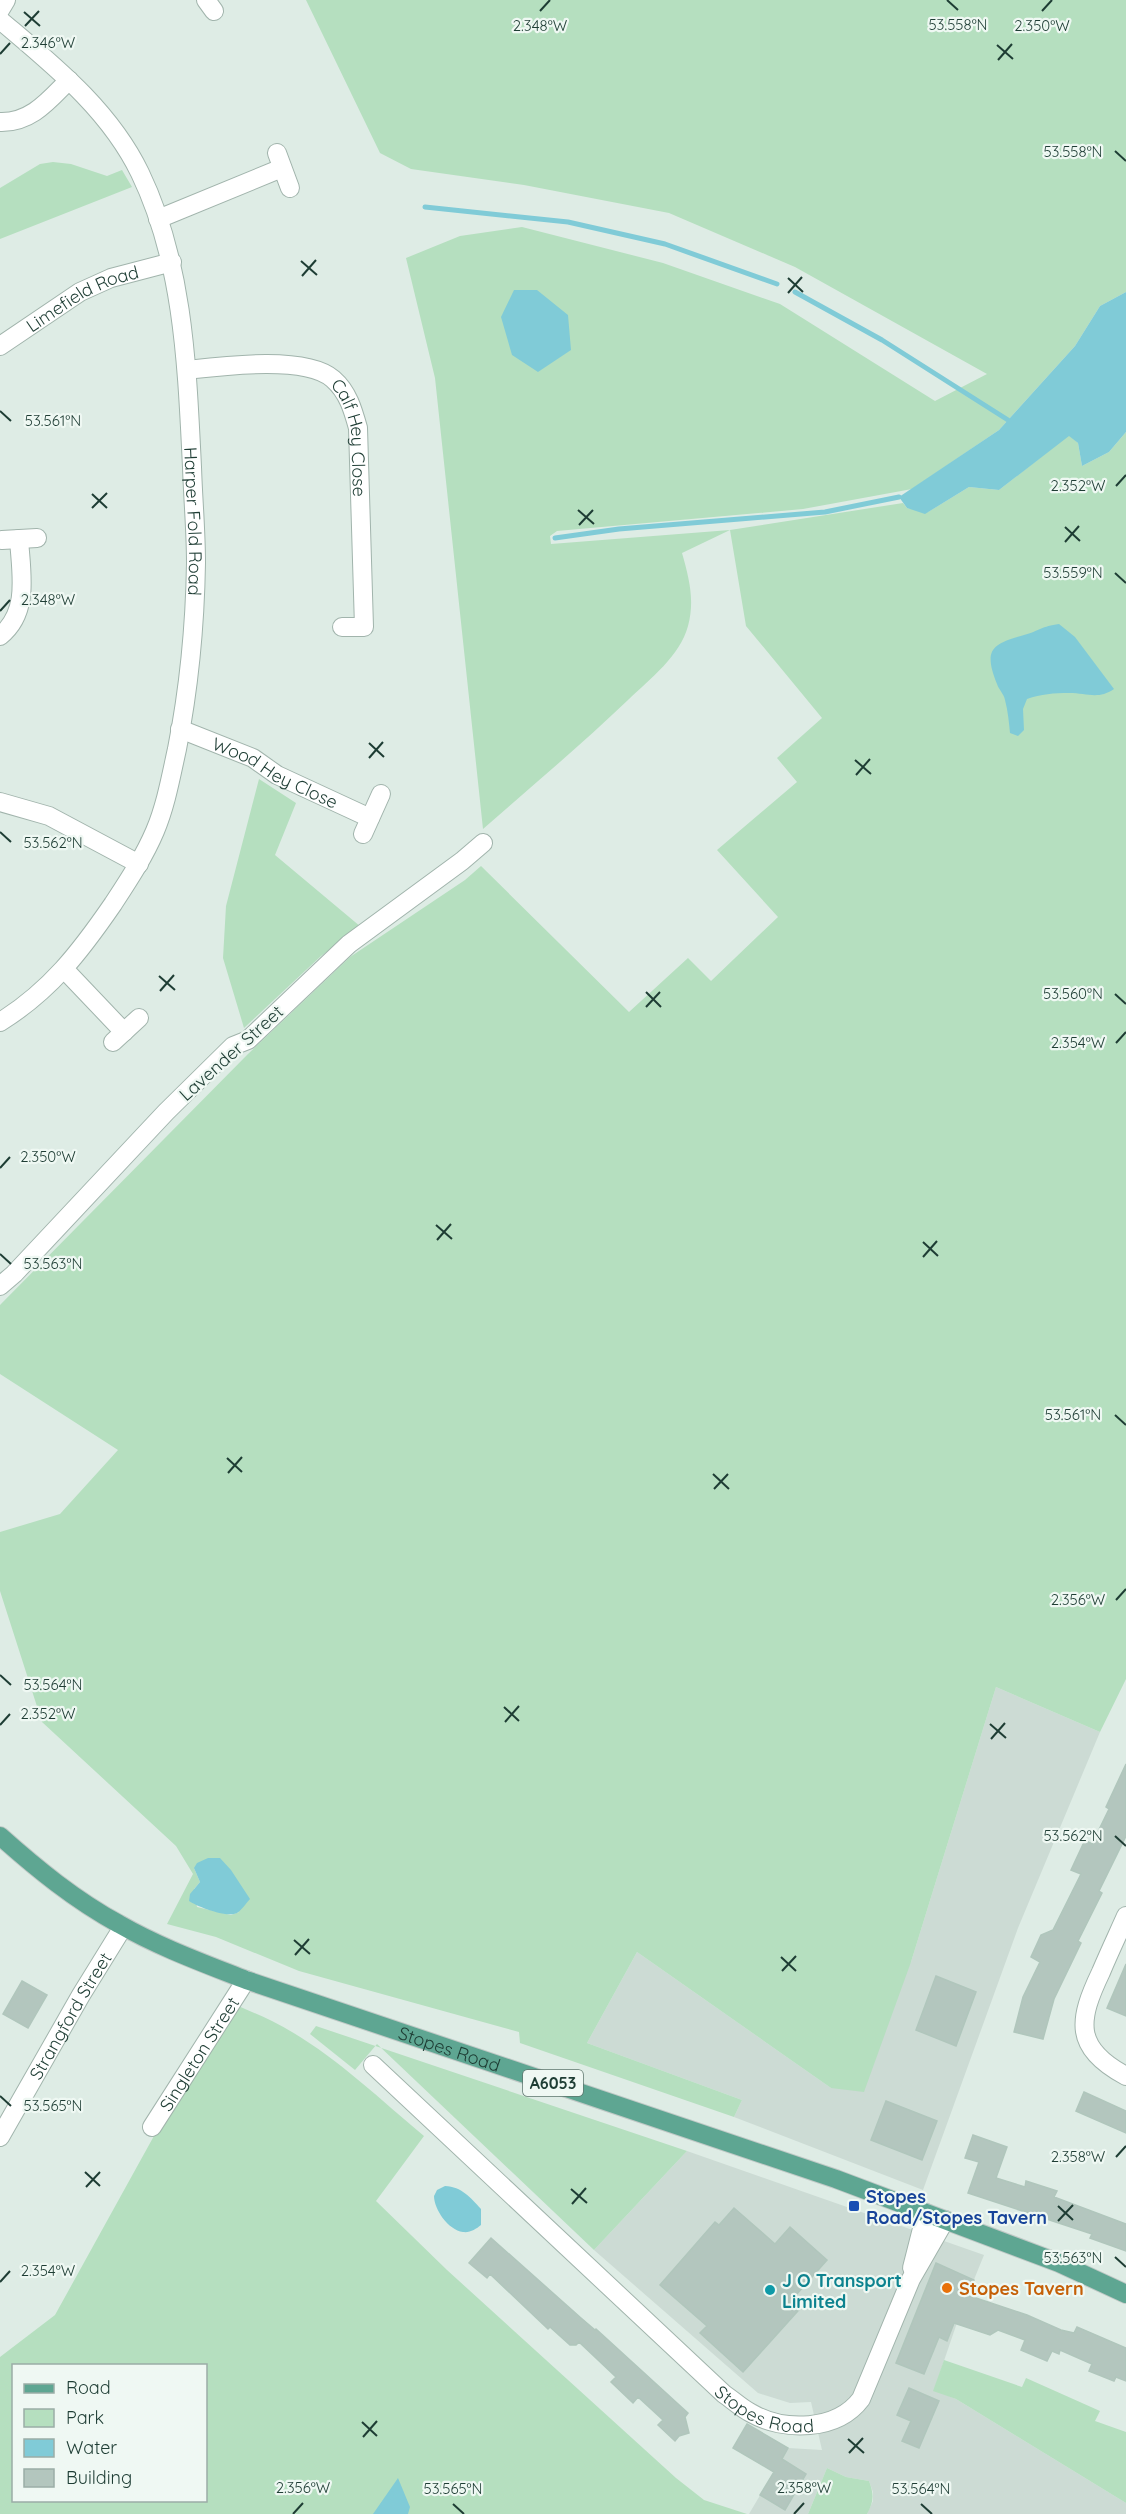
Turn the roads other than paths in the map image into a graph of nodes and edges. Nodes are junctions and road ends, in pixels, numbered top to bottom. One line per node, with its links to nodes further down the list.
1 (6, 0): 2 (street)
2 (0, 10)
3 (0, 20): 4 (street, Harper Fold Road)
4 (69, 80): 5 (street); 7 (street, Harper Fold Road)
5 (0, 122)
6 (290, 188): 7 (street)
7 (158, 219): 8 (street, Harper Fold Road)
8 (172, 262): 9 (street, Limefield Road); 10 (street, Harper Fold Road)
9 (0, 346)
10 (187, 370): 12 (street, Calf Hey Close); 14 (street, Harper Fold Road)
11 (19, 539): 13 (street)
12 (342, 627)
13 (0, 636)
14 (180, 729): 15 (street, Wood Hey Close); 18 (street, Harper Fold Road)
15 (381, 794)
16 (0, 802): 18 (street)
17 (483, 843): 22 (street, Lavender Street)
18 (139, 864): 19 (street, Harper Fold Road)
19 (65, 970): 20 (street); 21 (street, Harper Fold Road)
20 (139, 1018)
21 (0, 1022)
22 (0, 1286)
23 (0, 1836): 25 (main road, Stopes Road / A6053)
24 (1126, 1916): 28 (street)
25 (123, 1927): 26 (main road, Stopes Road / A6053); 30 (street, Strangford Street)
26 (246, 1980): 29 (street, Singleton Street); 31 (main road, Stopes Road / A6053)
27 (373, 2065): 33 (street, Stopes Road)
28 (1126, 2076)
29 (152, 2127)
30 (0, 2137)
31 (926, 2213): 32 (main road, Stopes Road / A6053); 33 (street, Stopes Road)
32 (945, 2220): 33 (street, Stopes Road); 34 (main road, Stopes Road / A6053)
33 (911, 2279)
34 (1126, 2294)

